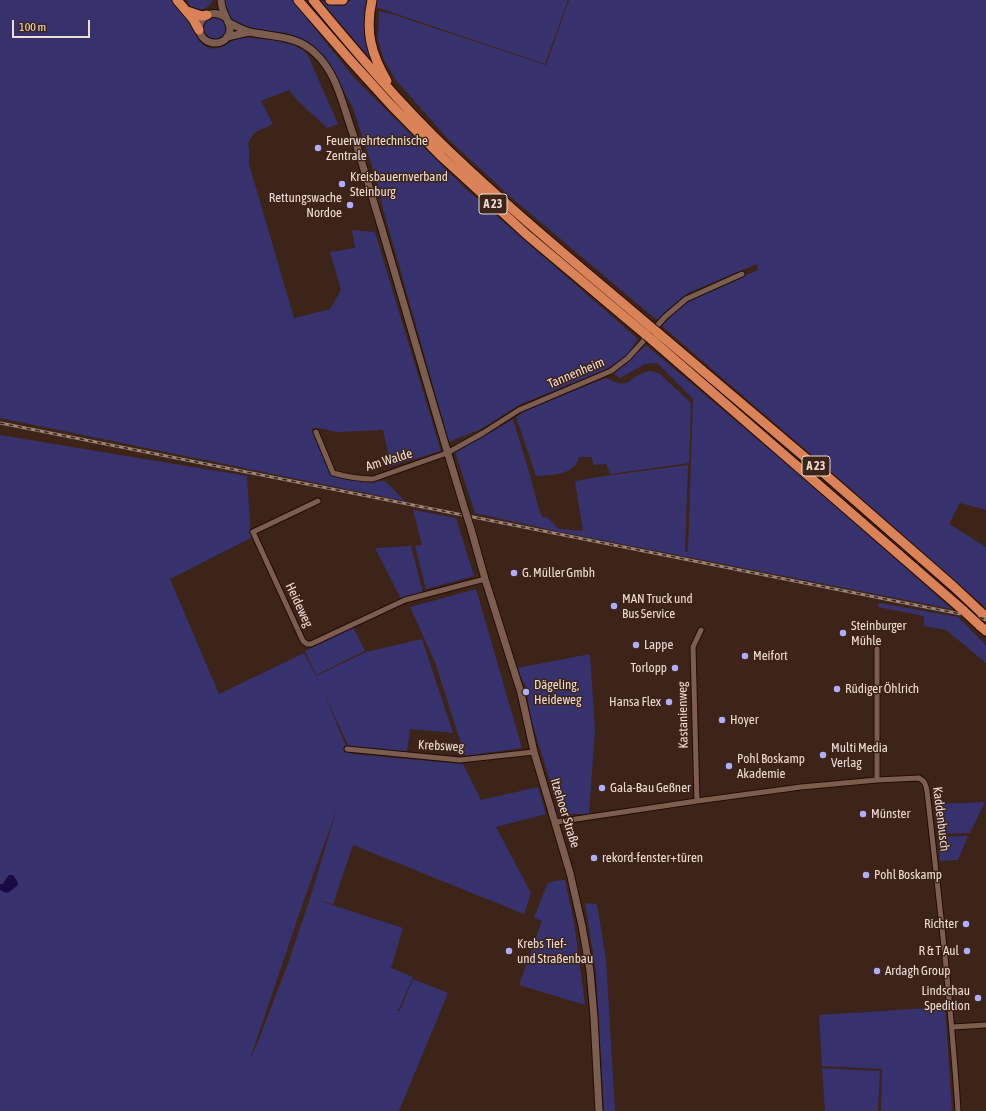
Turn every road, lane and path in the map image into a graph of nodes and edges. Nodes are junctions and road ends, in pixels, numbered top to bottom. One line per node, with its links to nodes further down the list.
1 (177, 0): 8 (highway)
2 (221, 0): 9 (main road); 10 (main road)
3 (298, 0): 16 (highway, A 23)
4 (313, 0): 14 (highway, A 23)
5 (330, 0): 6 (highway)
6 (343, 0)
7 (372, 0): 14 (highway)
8 (187, 11): 9 (highway); 11 (highway)
9 (210, 14): 10 (main road); 11 (main road)
10 (227, 20): 12 (main road); 13 (main road)
11 (199, 30): 13 (main road)
12 (249, 32): 13 (main road); 18 (main road, Itzehoer Straße)
13 (227, 36)
14 (397, 97): 16 (highway, A 23)
15 (742, 274): 18 (street, Tannenheim)
16 (651, 333): 21 (highway, A 23); 22 (highway, A 23, bridge)
17 (316, 432): 18 (street, Am Walde)
18 (447, 453): 20 (main road, Itzehoer Straße, bridge)
19 (318, 502): 20 (street, Heideweg)
20 (485, 579): 26 (main road, Itzehoer Straße)
21 (986, 617)
22 (983, 628)
23 (701, 630): 28 (street, Kastanienweg)
24 (877, 649): 27 (street)
25 (347, 749): 26 (street, Krebsweg)
26 (534, 752): 29 (main road, Itzehoer Straße)
27 (877, 780): 28 (street, Kaddenbusch); 31 (street, Kaddenbusch)
28 (697, 801): 29 (street, Kaddenbusch)
29 (556, 822): 32 (main road, Itzehoer Straße)
30 (986, 1025): 31 (street)
31 (953, 1028): 33 (street, Kaddenbusch)
32 (599, 1111)
33 (958, 1111)

